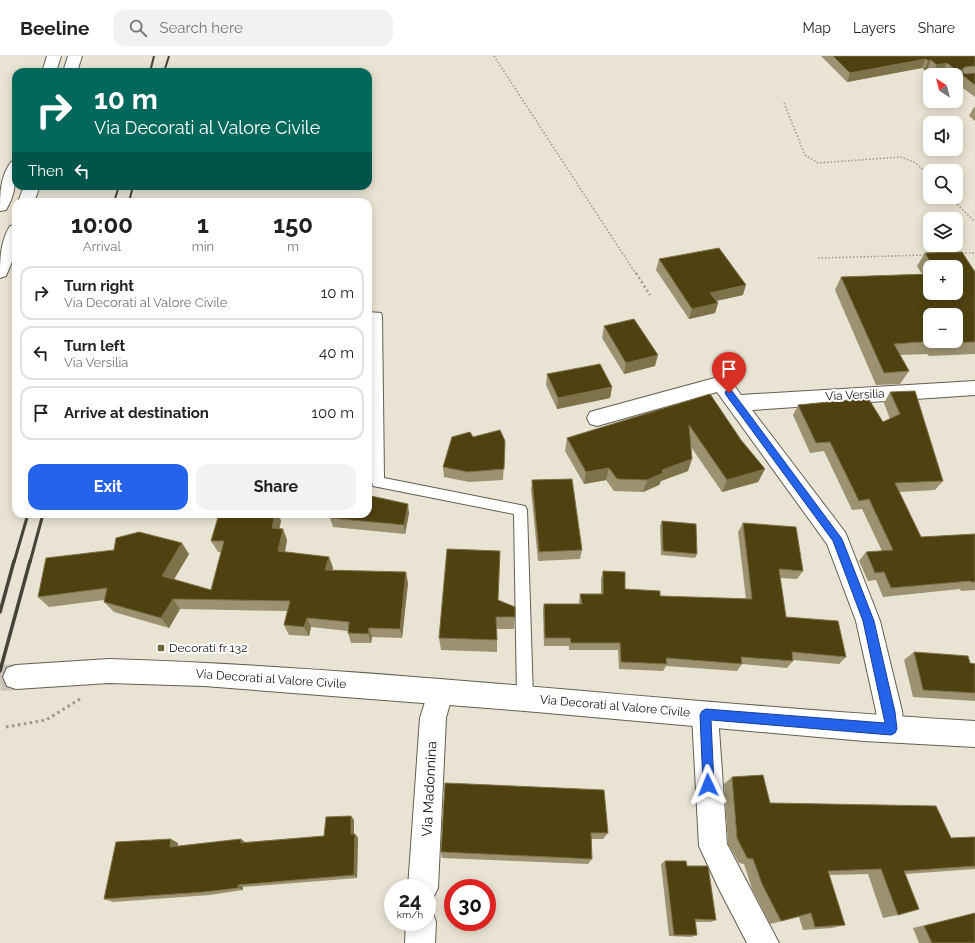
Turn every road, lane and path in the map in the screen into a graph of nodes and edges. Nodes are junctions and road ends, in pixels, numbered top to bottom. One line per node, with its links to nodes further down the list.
1 (54, 56): 4 (main road)
2 (75, 56): 5 (main road)
3 (494, 56): 18 (path)
4 (50, 68)
5 (71, 68)
6 (784, 103): 7 (path)
7 (923, 170)
8 (12, 175): 10 (main road)
9 (957, 204): 11 (path)
10 (0, 206)
11 (975, 222)
12 (12, 240): 17 (main road)
13 (975, 253): 14 (path)
14 (959, 254)
15 (928, 255): 16 (path)
16 (818, 258)
17 (0, 272)
18 (650, 295)
19 (372, 316): 26 (lane, Via Decorati al Valore Civile)
20 (975, 388): 21 (main road, Via Versilia)
21 (736, 403): 22 (main road); 29 (main road)
22 (598, 418)
23 (16, 677): 24 (main road, Via Decorati al Valore Civile)
24 (440, 692): 26 (main road, Via Decorati al Valore Civile); 31 (main road, Via Madonnina)
25 (83, 697): 28 (path)
26 (526, 698): 27 (main road, Via Decorati al Valore Civile)
27 (706, 715): 29 (main road, Via Decorati al Valore Civile); 34 (main road, Via Decorati al Valore Civile)
28 (6, 727)
29 (891, 729): 30 (main road, Via Decorati al Valore Civile)
30 (975, 734)
31 (424, 879)
32 (421, 931): 33 (main road)
33 (420, 943)
34 (764, 943)

